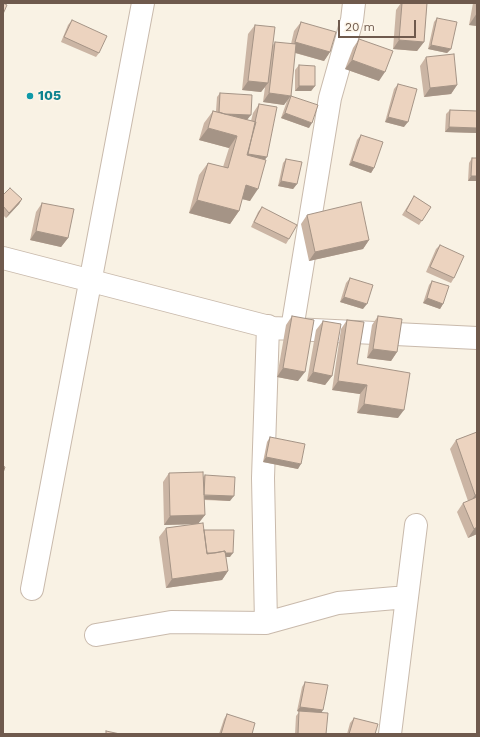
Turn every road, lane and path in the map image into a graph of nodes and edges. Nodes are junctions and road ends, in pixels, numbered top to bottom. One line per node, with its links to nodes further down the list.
1 (143, 3): 4 (street)
2 (354, 3): 6 (street)
3 (3, 258): 4 (street)
4 (91, 280): 5 (street); 9 (street)
5 (268, 326): 6 (street); 11 (street)
6 (292, 329): 7 (street)
7 (477, 338)
8 (416, 525): 10 (street)
9 (32, 590)
10 (408, 597): 11 (street); 13 (street)
11 (266, 623): 12 (street)
12 (96, 635)
13 (390, 734)

